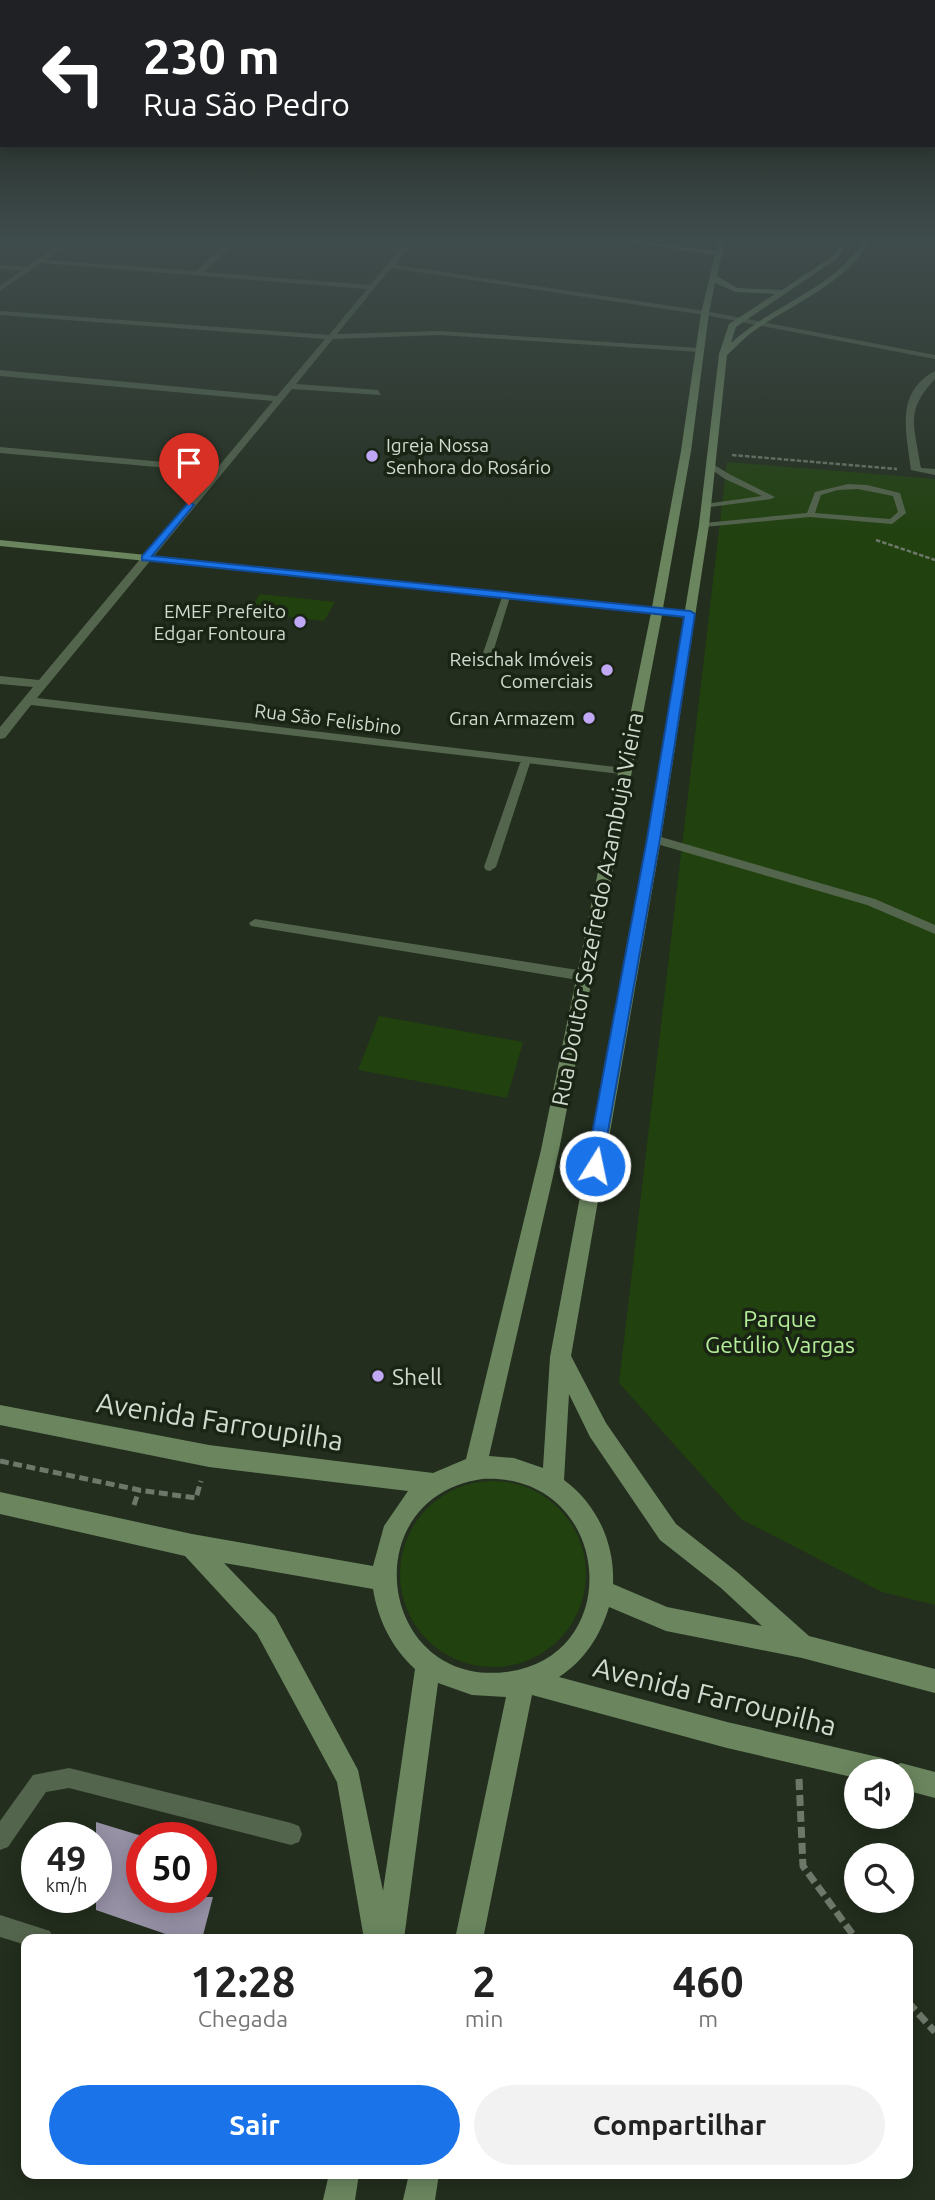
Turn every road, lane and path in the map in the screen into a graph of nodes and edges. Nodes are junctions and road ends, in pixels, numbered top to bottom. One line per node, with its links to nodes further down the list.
1 (327, 341): 12 (street)
2 (557, 341): 7 (street)
3 (701, 341): 7 (main road, Rua Doutor Sezefredo Azambuja Vieira)
4 (727, 341): 8 (main road, Rua Doutor Sezefredo Azambuja Vieira)
5 (739, 341): 8 (main road)
6 (851, 341): 9 (street)
7 (700, 350): 27 (main road, Rua Doutor Sezefredo Azambuja Vieira)
8 (723, 354): 16 (main road, Rua Doutor Sezefredo Azambuja Vieira)
9 (935, 357)
10 (0, 373): 14 (street)
11 (935, 374): 19 (street)
12 (289, 386): 13 (street); 14 (street)
13 (378, 393)
14 (278, 399): 18 (street)
15 (0, 450): 18 (street)
16 (713, 454): 17 (main road, Rua Doutor Sezefredo Azambuja Vieira); 19 (path)
17 (711, 465): 21 (main road, Rua Doutor Sezefredo Azambuja Vieira); 21 (lane)
18 (219, 470): 25 (street)
19 (916, 470): 20 (street)
20 (935, 472)
21 (705, 506): 23 (main road, Rua Doutor Sezefredo Azambuja Vieira)
22 (810, 515): 22 (lane); 23 (lane)
23 (704, 524): 28 (main road, Rua Doutor Sezefredo Azambuja Vieira)
24 (0, 543): 25 (main road)
25 (145, 558): 26 (main road); 31 (street)
26 (506, 597): 27 (main road); 29 (lane)
27 (657, 611): 28 (main road); 35 (main road, Rua Doutor Sezefredo Azambuja Vieira)
28 (690, 614): 36 (main road, Rua Doutor Sezefredo Azambuja Vieira)
29 (485, 662)
30 (0, 680): 31 (street)
31 (40, 684): 32 (street)
32 (27, 701): 33 (street); 34 (street, Rua São Felisbino)
33 (0, 736)
34 (525, 762): 35 (street, Rua São Felisbino); 37 (lane)
35 (624, 772): 40 (main road, Rua Doutor Sezefredo Azambuja Vieira)
36 (654, 839): 39 (lane); 41 (main road, Rua Doutor Sezefredo Azambuja Vieira)
37 (490, 867)
38 (255, 923): 40 (lane)
39 (935, 930)
40 (584, 976): 45 (main road, Rua Doutor Sezefredo Azambuja Vieira)
41 (560, 1357): 47 (main road, Rua Doutor Sezefredo Azambuja Vieira); 52 (main road)
42 (0, 1415): 43 (main road, Avenida Farroupilha)
43 (209, 1456): 44 (path); 46 (main road, Avenida Farroupilha)
44 (0, 1461)
45 (476, 1465): 46 (main road); 47 (main road)
46 (431, 1483): 50 (main road)
47 (553, 1484): 51 (main road)
48 (0, 1503): 49 (main road)
49 (192, 1546): 50 (main road); 64 (main road)
50 (386, 1580): 53 (main road)
51 (599, 1590): 52 (main road); 55 (main road)
52 (802, 1646): 54 (main road)
53 (428, 1665): 55 (main road); 65 (main road)
54 (935, 1681)
55 (526, 1683): 56 (main road, Avenida Farroupilha); 66 (main road)
56 (798, 1750): 57 (main road, Avenida Farroupilha); 67 (path)
57 (844, 1762)
58 (914, 1779): 59 (main road)
59 (935, 1785)
60 (291, 1834): 61 (lane)
61 (0, 1839)
62 (0, 1926): 63 (lane)
63 (26, 1934)
64 (377, 1934)
65 (391, 1934)
66 (470, 1934)
67 (852, 1934)
68 (913, 2008): 69 (path)
69 (935, 2032)
70 (343, 2179): 72 (main road)
71 (423, 2179): 73 (main road)
72 (339, 2200)
73 (419, 2200)

